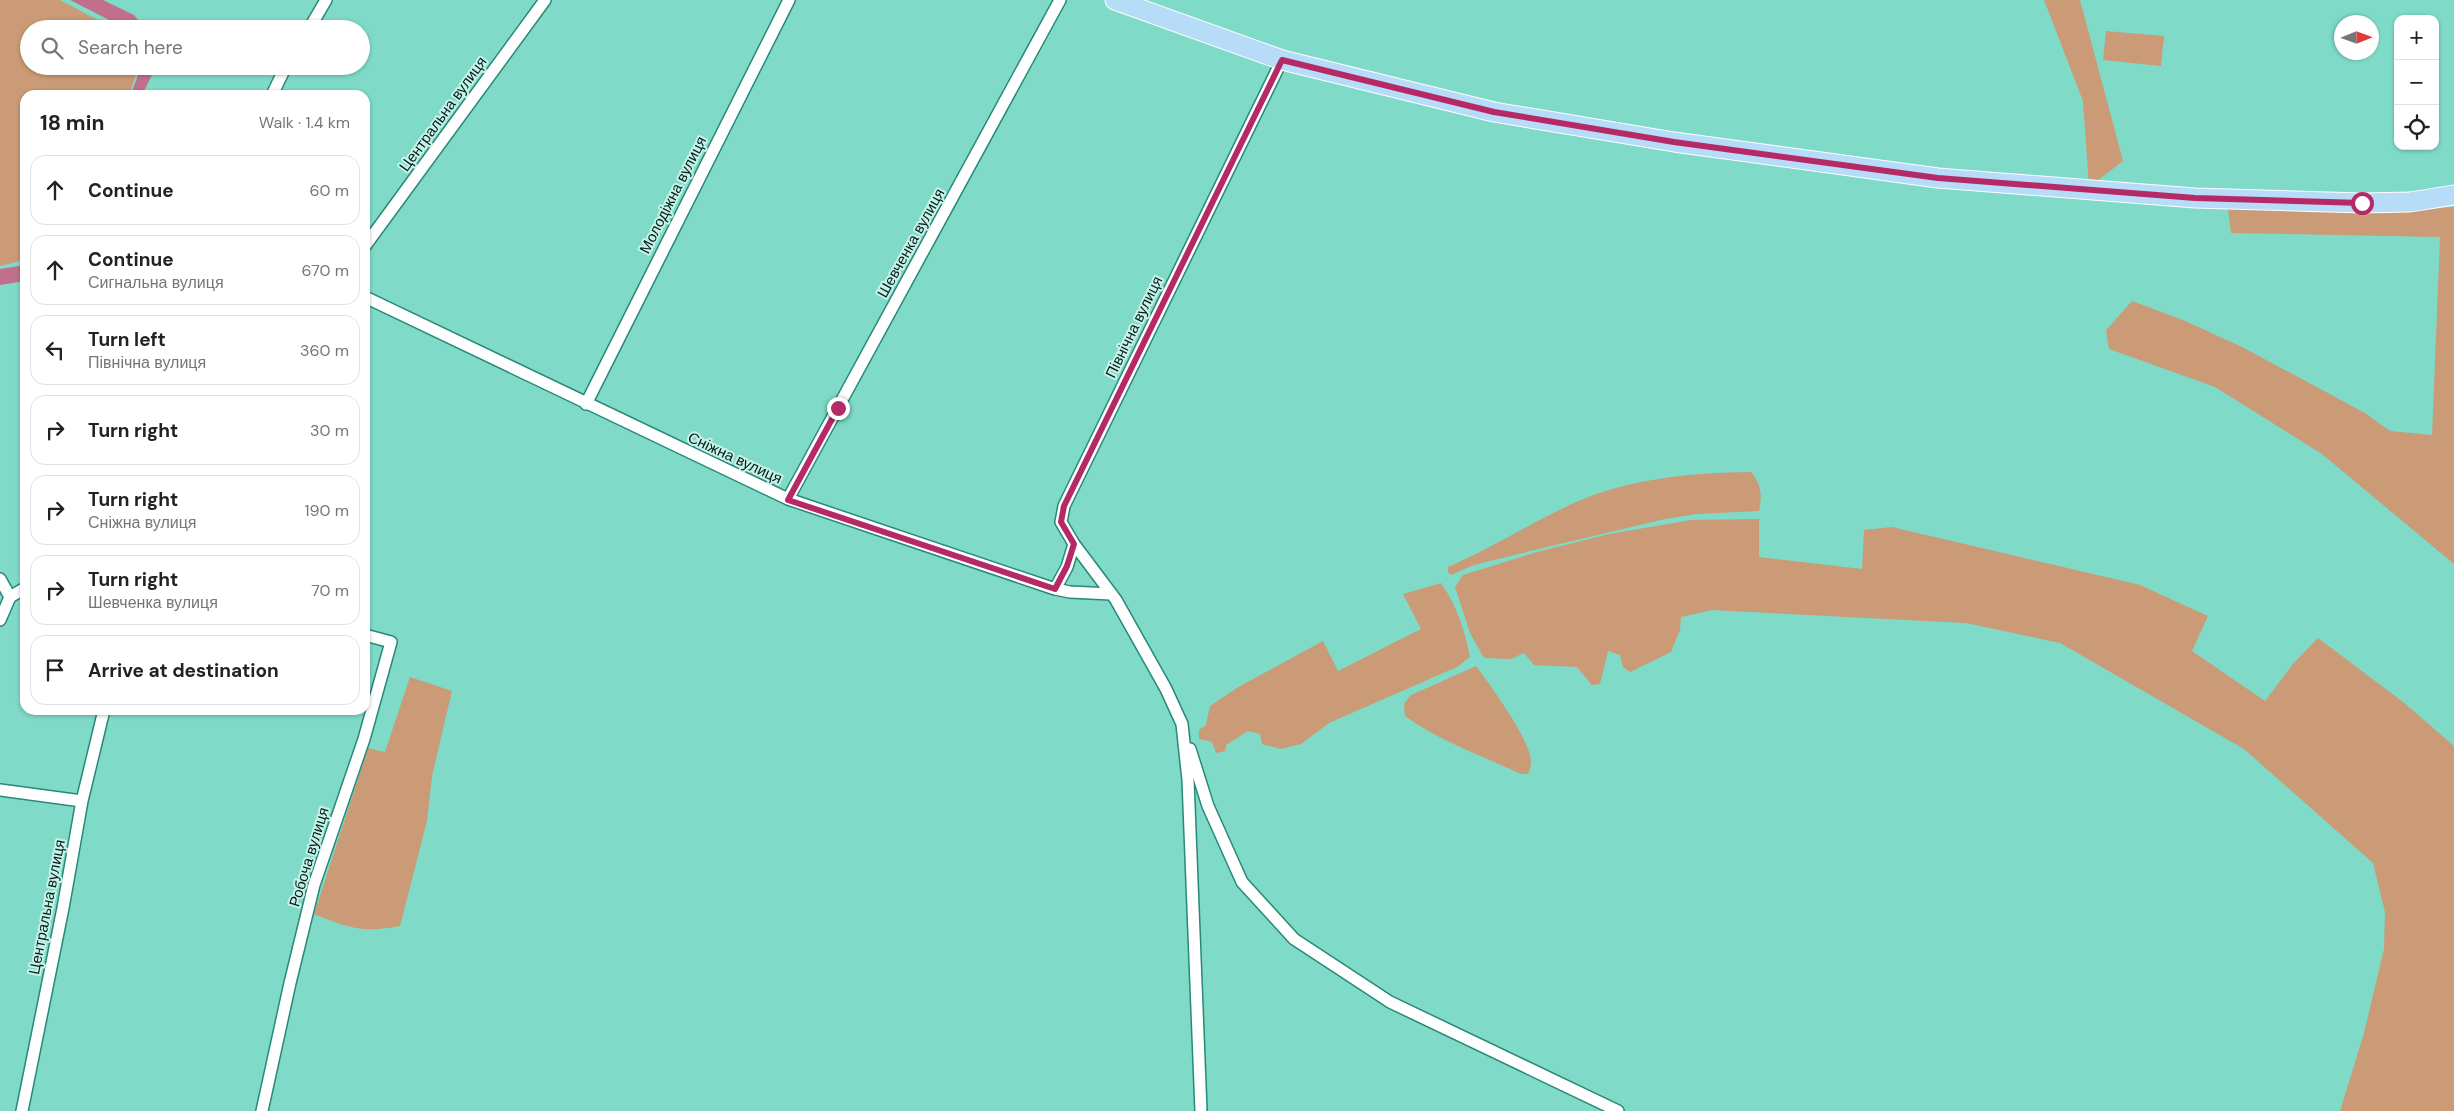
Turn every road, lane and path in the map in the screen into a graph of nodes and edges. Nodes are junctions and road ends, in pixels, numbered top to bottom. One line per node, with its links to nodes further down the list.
1 (326, 0): 6 (street)
2 (545, 0): 11 (street, Центральна вулиця)
3 (789, 0): 13 (street, Молодіжна вулиця)
4 (1060, 0): 14 (street, Шевченка вулиця)
5 (1115, 0): 7 (main road)
6 (314, 20)
7 (1282, 60): 10 (main road); 15 (street, Північна вулиця)
8 (282, 75): 9 (street)
9 (274, 90)
10 (2454, 195)
11 (370, 239)
12 (370, 298): 13 (street, Сніжна вулиця)
13 (586, 404): 14 (street, Сніжна вулиця)
14 (788, 500): 17 (street, Сніжна вулиця)
15 (1074, 544): 17 (street); 20 (street, Північна вулиця)
16 (0, 580): 19 (street)
17 (1055, 589): 20 (street, Сніжна вулиця)
18 (20, 591): 19 (street)
19 (10, 597): 21 (street)
20 (1113, 597): 24 (street, Північна вулиця)
21 (0, 620)
22 (370, 636): 28 (street, Робоча вулиця)
23 (103, 715): 26 (street, Центральна вулиця)
24 (1182, 724): 29 (street); 30 (street)
25 (0, 790): 26 (street)
26 (82, 801): 27 (street, Центральна вулиця)
27 (22, 1111)
28 (262, 1111)
29 (1202, 1111)
30 (1618, 1111)

